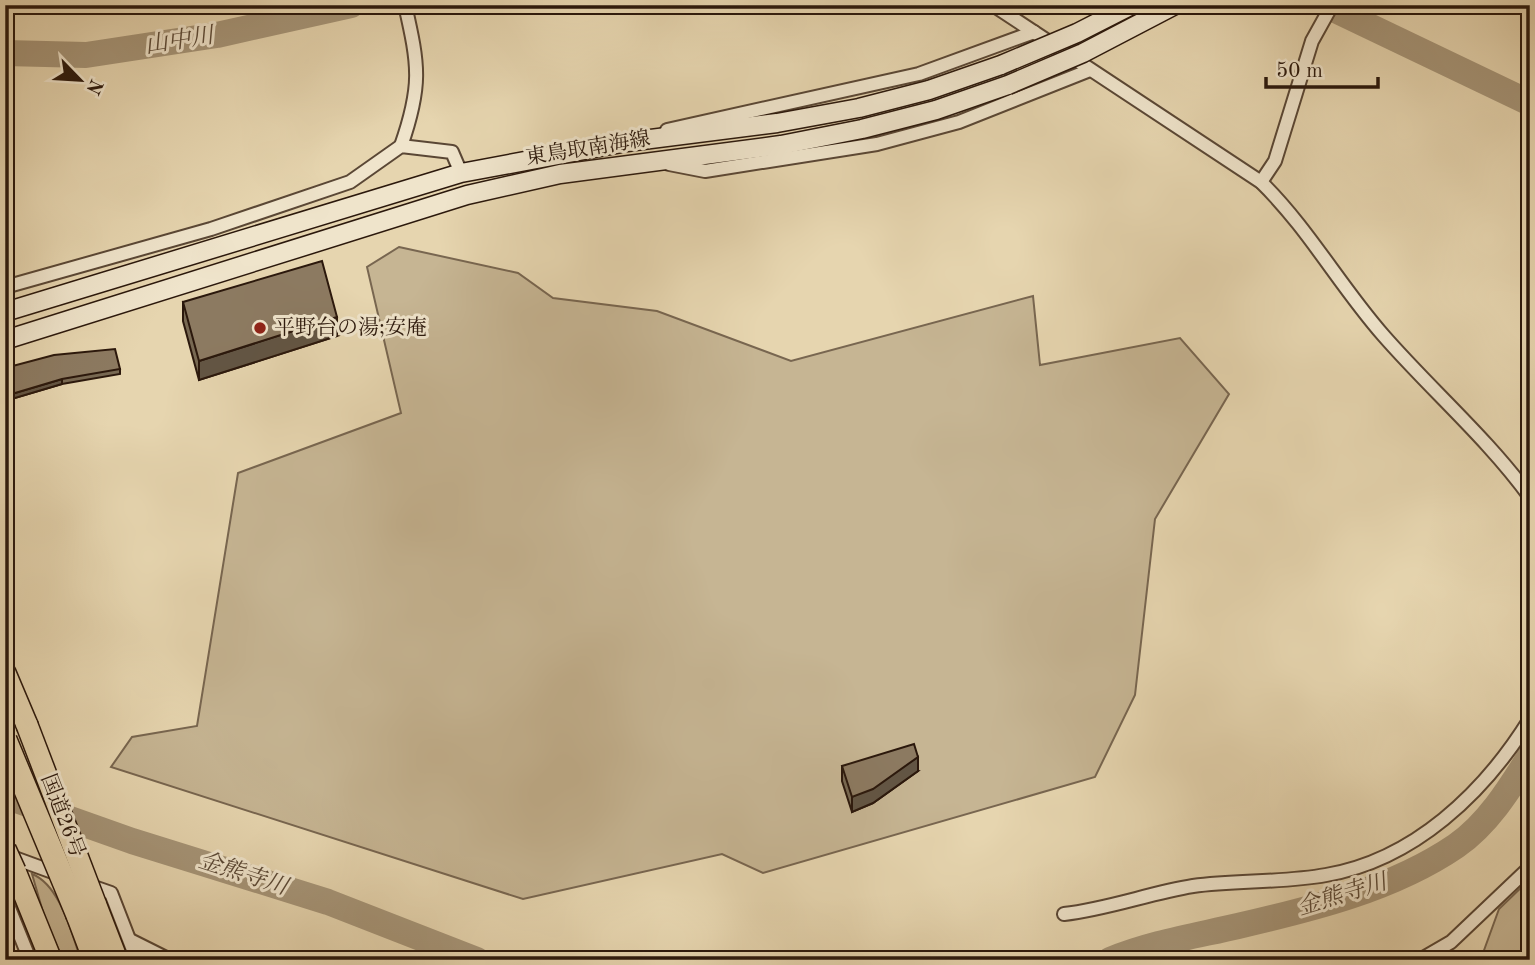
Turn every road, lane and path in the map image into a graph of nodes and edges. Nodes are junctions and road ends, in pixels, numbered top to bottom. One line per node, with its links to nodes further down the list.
1 (405, 5): 9 (street)
2 (993, 5): 6 (street)
3 (1132, 5): 8 (main road, 東鳥取南海線, bridge)
4 (1175, 5): 10 (main road, 東鳥取南海線, bridge)
5 (1332, 5): 12 (street)
6 (1034, 32): 7 (street); 8 (street)
7 (1090, 70): 10 (street); 12 (street)
8 (627, 142): 11 (main road, 東鳥取南海線)
9 (401, 146): 11 (street); 13 (street)
10 (654, 161): 15 (main road, 東鳥取南海線)
11 (461, 173): 14 (main road, 東鳥取南海線)
12 (1261, 181): 16 (street)
13 (5, 286)
14 (5, 312)
15 (5, 340)
16 (1530, 497)
17 (5, 673): 24 (highway, 国道26号, bridge)
18 (1530, 719): 25 (street)
19 (5, 740): 24 (highway, bridge)
20 (5, 849): 21 (highway, bridge)
21 (10, 863): 26 (street); 29 (highway)
22 (1530, 867): 27 (street)
23 (5, 898): 28 (street)
24 (87, 909): 30 (highway); 31 (highway, 国道26号)
25 (1064, 914)
26 (130, 940): 32 (street); 33 (street)
27 (1451, 942): 34 (street); 35 (street)
28 (30, 960)
29 (51, 960)
30 (95, 960)
31 (117, 960)
32 (137, 960)
33 (170, 960)
34 (1420, 960)
35 (1443, 960)

